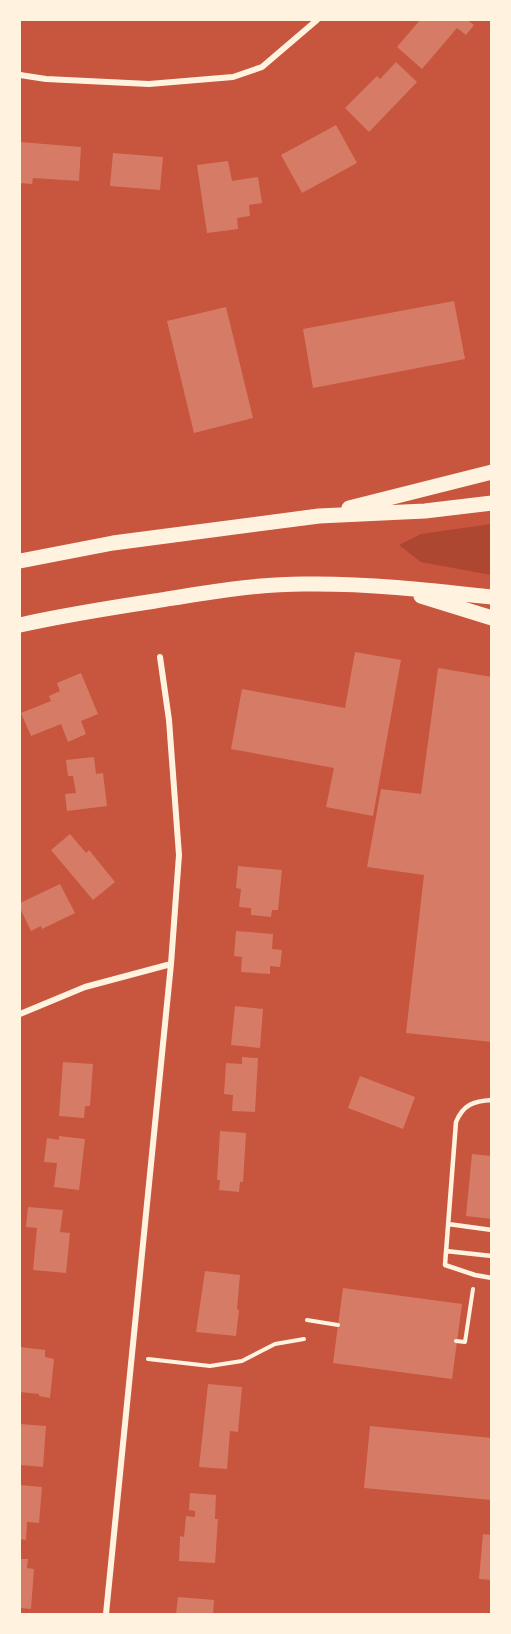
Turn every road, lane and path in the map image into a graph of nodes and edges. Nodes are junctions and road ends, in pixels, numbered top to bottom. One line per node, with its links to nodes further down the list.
1 (317, 20): 2 (street)
2 (20, 75)
3 (492, 472): 5 (main road)
4 (492, 503): 5 (main road)
5 (319, 516): 6 (main road)
6 (20, 561)
7 (390, 586): 8 (main road); 9 (main road); 10 (main road)
8 (492, 597)
9 (492, 618)
10 (20, 625)
11 (160, 657): 12 (street)
12 (171, 964): 13 (street); 25 (street)
13 (20, 1014)
14 (492, 1100): 15 (lane)
15 (448, 1224): 16 (lane); 17 (lane)
16 (492, 1230)
17 (446, 1251): 18 (lane); 19 (lane)
18 (492, 1256)
19 (492, 1278)
20 (471, 1301): 24 (path)
21 (307, 1320): 22 (path)
22 (338, 1325)
23 (304, 1339): 25 (path)
24 (456, 1341)
25 (132, 1358): 26 (street)
26 (106, 1614)

